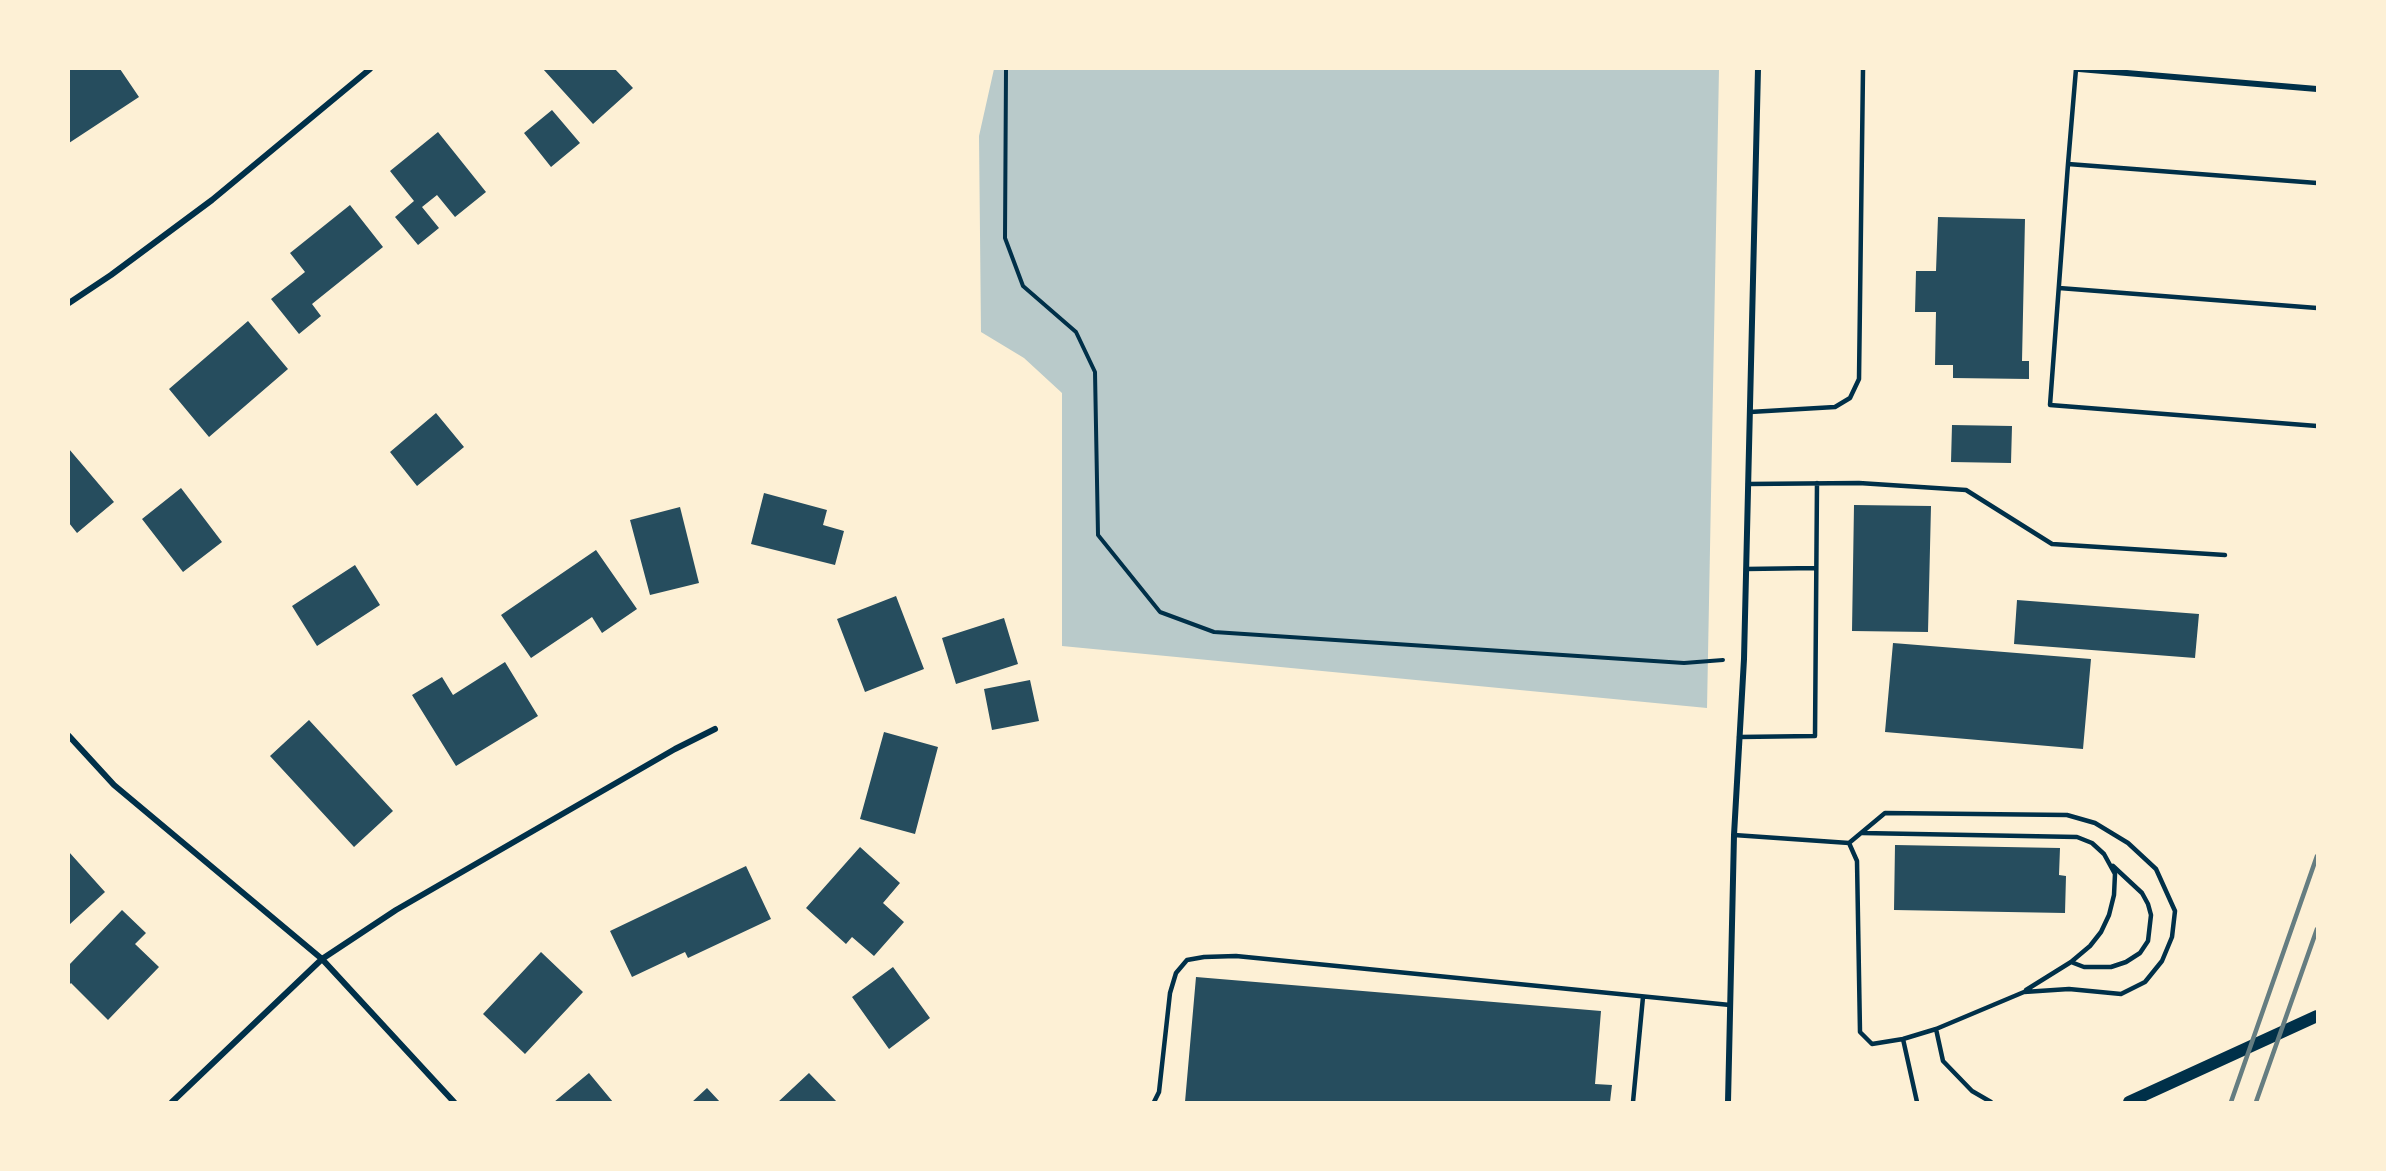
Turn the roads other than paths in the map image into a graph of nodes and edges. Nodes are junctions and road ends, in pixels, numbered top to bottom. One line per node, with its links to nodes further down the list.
1 (370, 69): 9 (street)
2 (1758, 69): 11 (street)
3 (1863, 69): 11 (lane)
4 (2077, 69): 5 (street); 6 (lane)
5 (2317, 89)
6 (2068, 164): 7 (lane); 8 (lane)
7 (2317, 183)
8 (2059, 288): 10 (lane); 12 (lane)
9 (69, 303)
10 (2317, 308)
11 (1750, 412): 14 (street)
12 (2317, 426)
13 (1817, 483): 14 (lane); 15 (lane); 16 (lane)
14 (1748, 484): 17 (street)
15 (2225, 555)
16 (1816, 568): 17 (lane); 20 (lane)
17 (1746, 569): 20 (street)
18 (715, 729): 25 (street)
19 (69, 736): 25 (street)
20 (1739, 738): 22 (street)
21 (1861, 833): 23 (lane); 24 (lane); 27 (lane)
22 (1734, 835): 23 (lane); 29 (street)
23 (1849, 843): 32 (lane)
24 (2110, 864): 26 (lane); 26 (lane)
25 (322, 959): 33 (street); 34 (street)
26 (2071, 962): 27 (lane)
27 (2024, 992): 31 (lane)
28 (1643, 997): 29 (lane); 35 (lane); 36 (lane)
29 (1730, 1005): 37 (street)
30 (2317, 1016): 40 (main road)
31 (1936, 1029): 32 (lane); 39 (lane)
32 (1903, 1039): 38 (lane)
33 (172, 1102)
34 (453, 1102)
35 (1155, 1102)
36 (1634, 1102)
37 (1728, 1102)
38 (1917, 1102)
39 (1991, 1102)
40 (2129, 1102)

